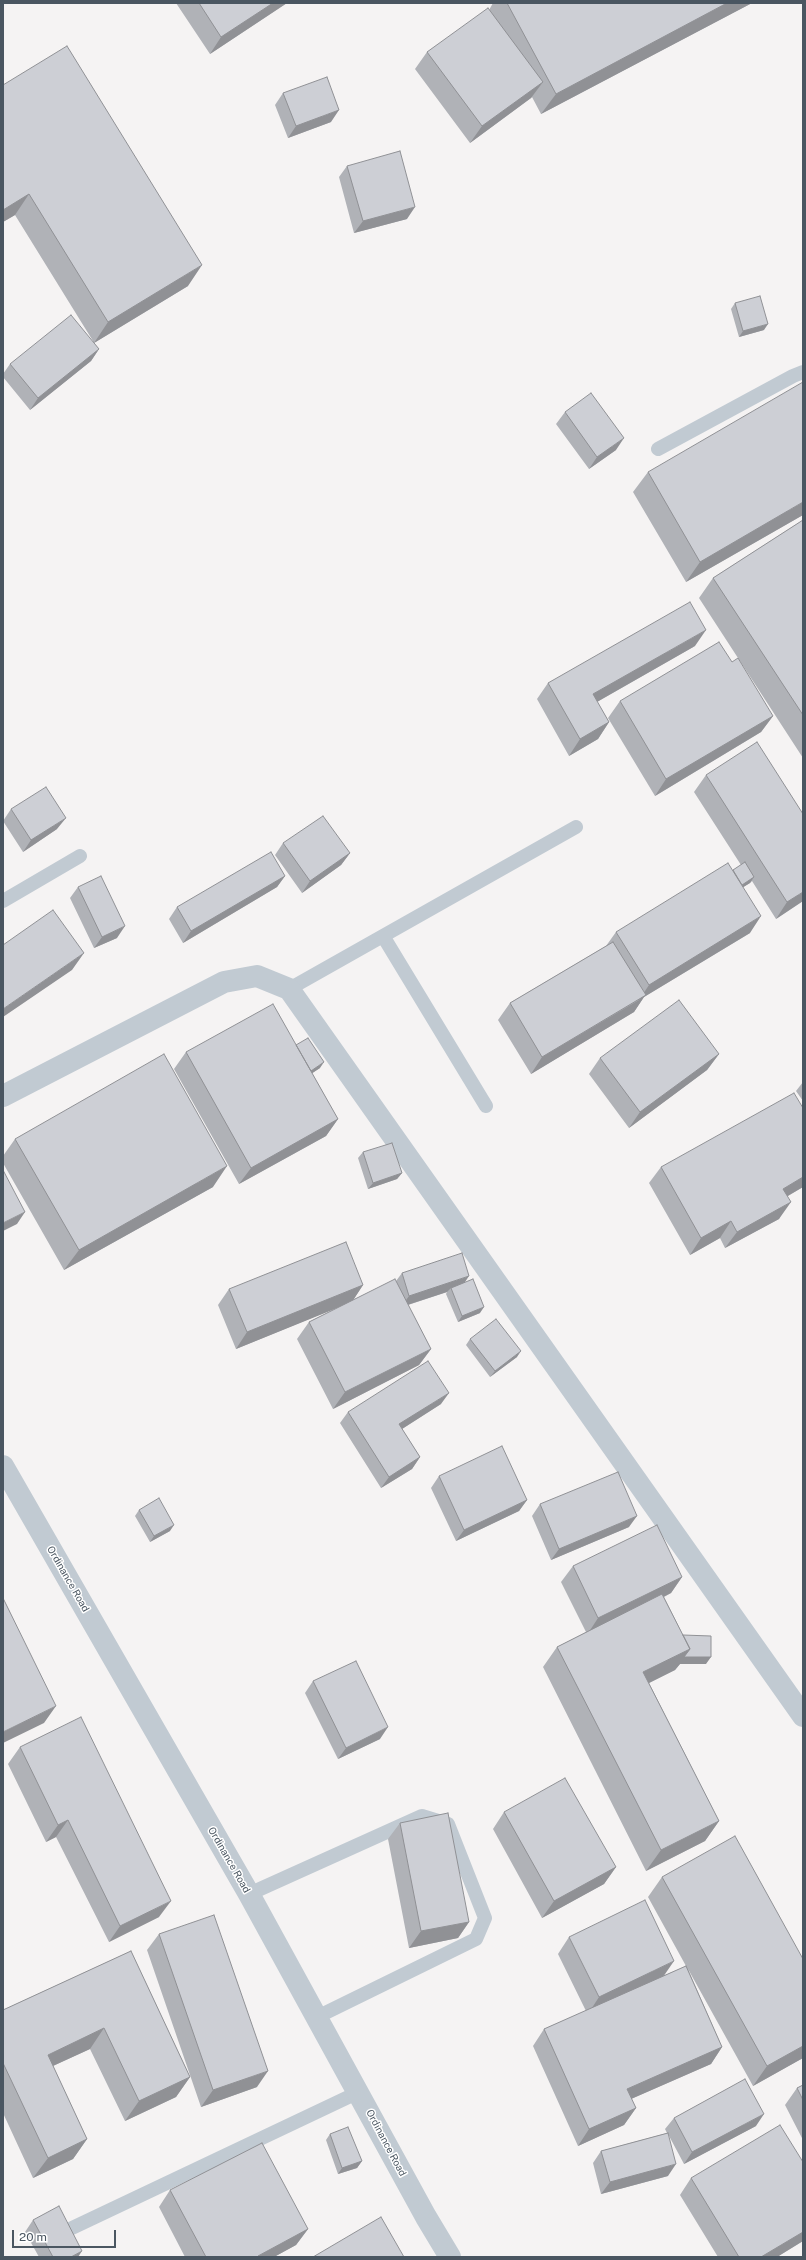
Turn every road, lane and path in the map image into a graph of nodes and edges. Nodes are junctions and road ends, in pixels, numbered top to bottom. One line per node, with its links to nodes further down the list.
1 (803, 372): 2 (lane)
2 (658, 449)
3 (576, 827): 6 (lane)
4 (80, 856): 5 (lane)
5 (3, 901)
6 (383, 936): 7 (lane); 9 (lane)
7 (289, 989): 8 (street); 11 (street)
8 (3, 1096)
9 (486, 1106)
10 (3, 1466): 12 (street, Ordinance Road)
11 (803, 1716)
12 (248, 1894): 13 (street, Ordinance Road); 13 (lane)
13 (317, 2017): 14 (street, Ordinance Road)
14 (359, 2092): 15 (lane); 16 (street, Ordinance Road)
15 (72, 2228)
16 (450, 2257)

